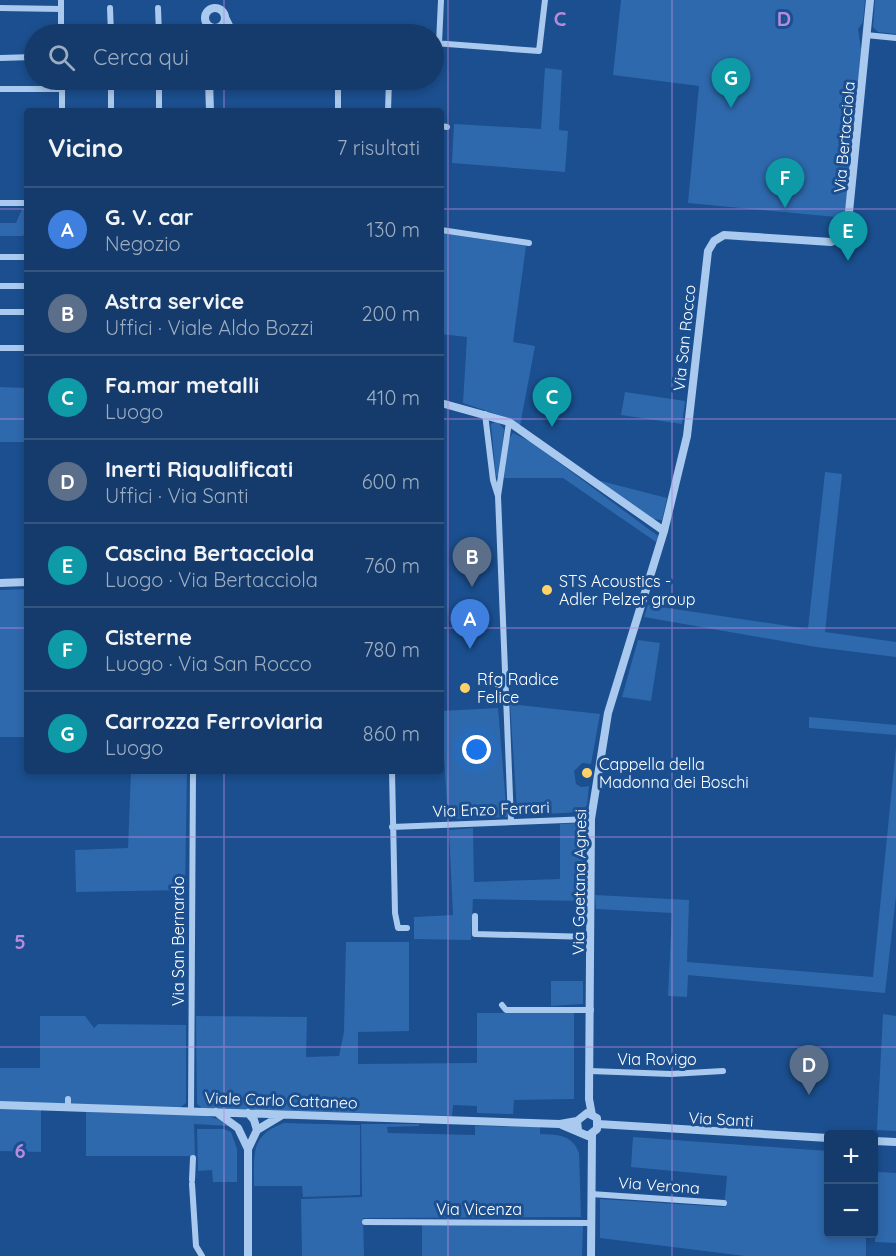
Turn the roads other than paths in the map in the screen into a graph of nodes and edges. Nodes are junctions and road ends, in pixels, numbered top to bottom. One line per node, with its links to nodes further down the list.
1 (61, 0): 10 (street)
2 (208, 0): 9 (street); 11 (street)
3 (441, 0): 17 (street)
4 (545, 0): 20 (street)
5 (870, 0): 18 (street, Via Bertacciola)
6 (0, 8): 10 (street)
7 (110, 8): 13 (street)
8 (158, 8): 14 (street)
9 (218, 8): 11 (street); 16 (street)
10 (61, 9): 12 (street)
11 (206, 14): 15 (street)
12 (61, 24)
13 (111, 24)
14 (159, 24)
15 (207, 24)
16 (226, 24)
17 (438, 24)
18 (866, 36): 19 (street); 40 (street, Via Bertacciola)
19 (896, 38)
20 (444, 44)
21 (24, 57): 22 (street)
22 (0, 58)
23 (0, 90): 24 (street)
24 (24, 90)
25 (62, 90): 31 (street)
26 (111, 90): 32 (street)
27 (159, 90): 33 (street)
28 (209, 90): 34 (street)
29 (338, 90): 35 (street)
30 (389, 90): 36 (street)
31 (62, 108)
32 (111, 108)
33 (159, 108)
34 (210, 108)
35 (338, 108)
36 (388, 108)
37 (0, 203): 38 (street)
38 (24, 203)
39 (444, 230): 41 (street)
40 (806, 240): 54 (street, Via San Rocco)
41 (529, 243)
42 (0, 257): 43 (street)
43 (24, 257)
44 (0, 286): 45 (street)
45 (24, 286)
46 (0, 312): 47 (street)
47 (24, 312)
48 (0, 348): 49 (street)
49 (24, 348)
50 (444, 404): 51 (street)
51 (485, 414): 52 (street); 53 (street)
52 (509, 422): 53 (street); 54 (street)
53 (498, 496): 60 (street)
54 (664, 531): 59 (street, Via Gaetana Agnesi)
55 (24, 582): 56 (street)
56 (0, 583)
57 (193, 774): 73 (street, Via San Bernardo)
58 (392, 774): 61 (street)
59 (591, 819): 60 (street, Via Enzo Ferrari); 64 (street, Via Gaetana Agnesi)
60 (511, 821): 61 (street, Via Enzo Ferrari)
61 (393, 827): 63 (street)
62 (475, 916): 64 (street)
63 (407, 928)
64 (591, 937): 66 (street, Via Gaetana Agnesi)
65 (502, 1005): 66 (street)
66 (591, 1010): 67 (street, Via Gaetana Agnesi)
67 (590, 1071): 68 (street, Via Rovigo); 70 (street, Via Gaetana Agnesi)
68 (723, 1071)
69 (68, 1099): 72 (street)
70 (590, 1099): 77 (street, Via Gaetana Agnesi); 78 (street, Via Gaetana Agnesi)
71 (0, 1105): 72 (street, Viale Carlo Cattaneo)
72 (68, 1108): 73 (street, Viale Carlo Cattaneo)
73 (191, 1111): 74 (street, Viale Carlo Cattaneo)
74 (216, 1112): 75 (street, Viale Carlo Cattaneo); 80 (street)
75 (248, 1113): 76 (street, Viale Carlo Cattaneo); 80 (street); 81 (street)
76 (283, 1114): 79 (street, Viale Carlo Cattaneo); 81 (street)
77 (592, 1115): 78 (street, Viale Carlo Cattaneo); 82 (street)
78 (579, 1118): 79 (street, Viale Carlo Cattaneo); 82 (street)
79 (560, 1124): 82 (street, Viale Carlo Cattaneo)
80 (238, 1128): 86 (street)
81 (257, 1130): 86 (street)
82 (590, 1131): 83 (street, Via Santi); 88 (street)
83 (824, 1138)
84 (878, 1141): 85 (street)
85 (896, 1142)
86 (248, 1149): 93 (street)
87 (193, 1158): 92 (street)
88 (591, 1194): 89 (street, Via Verona); 91 (street)
89 (724, 1203)
90 (365, 1222): 91 (street, Via Vicenza)
91 (592, 1223): 94 (street)
92 (202, 1256)
93 (248, 1256)
94 (591, 1256)

